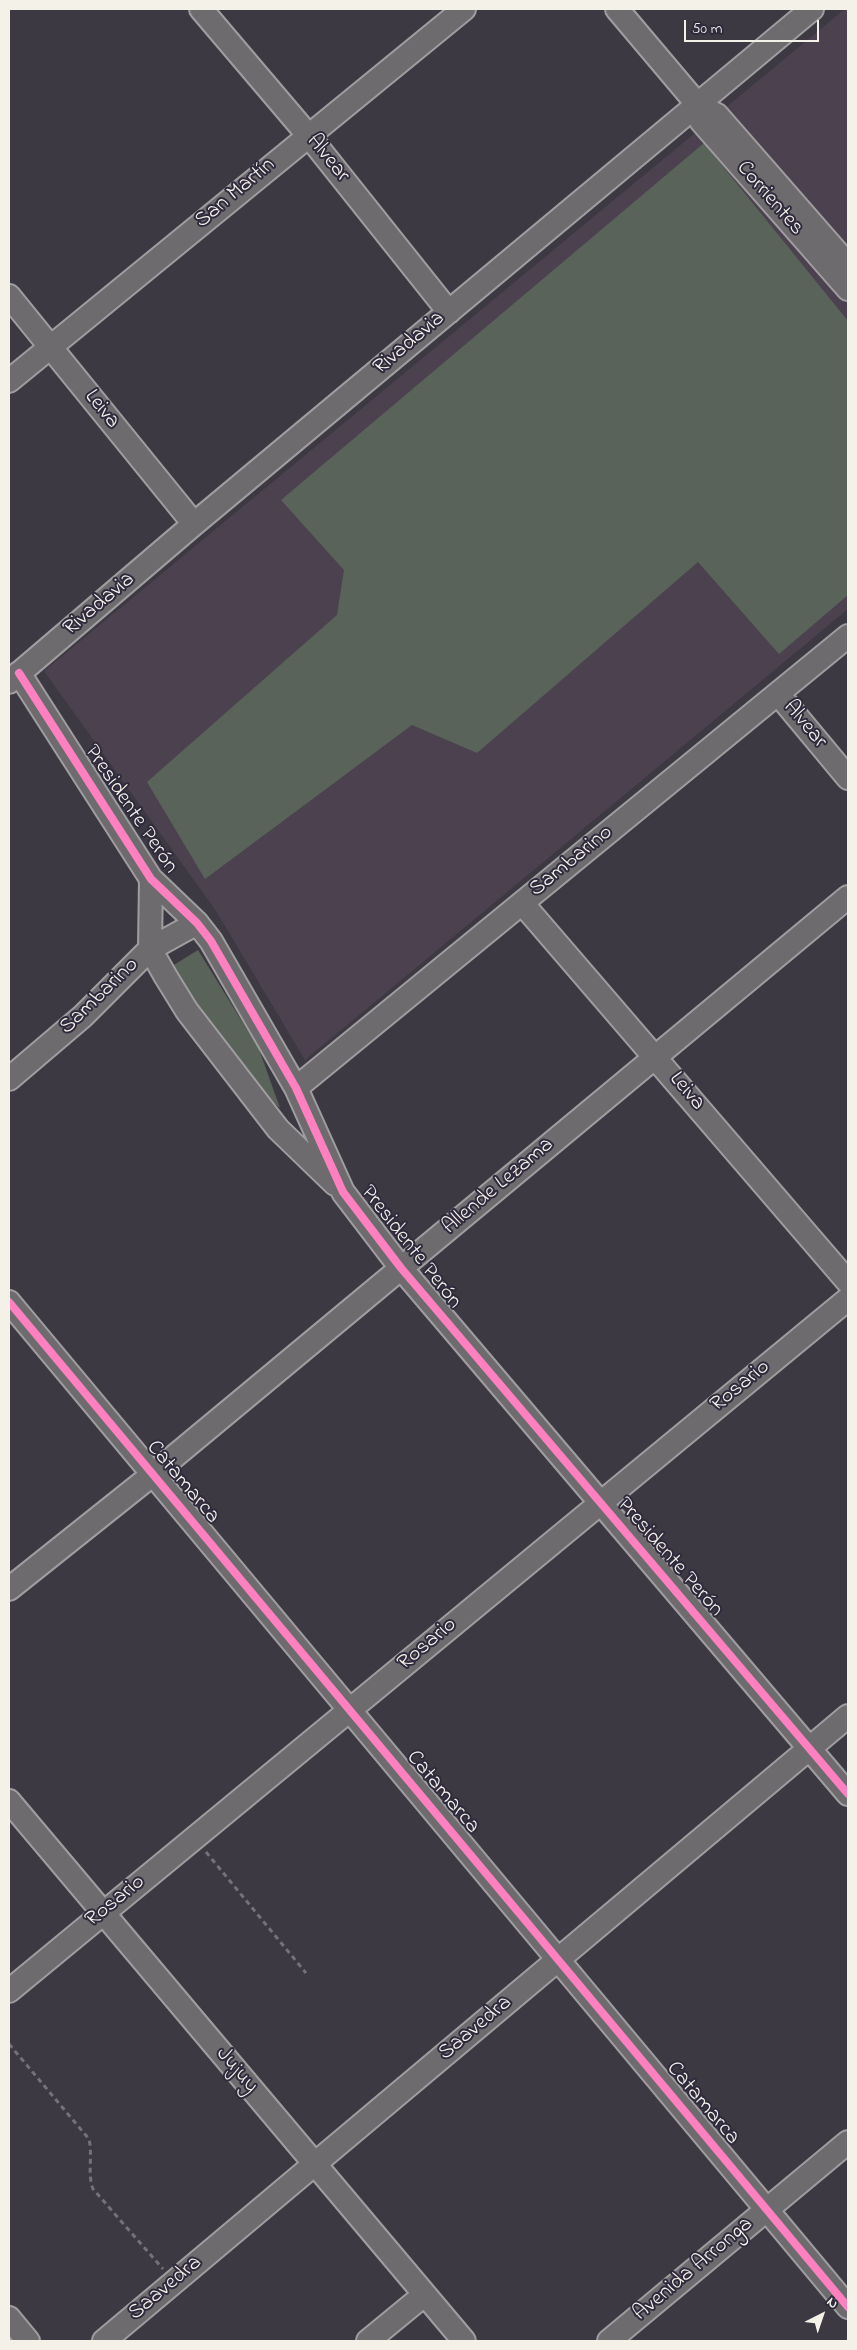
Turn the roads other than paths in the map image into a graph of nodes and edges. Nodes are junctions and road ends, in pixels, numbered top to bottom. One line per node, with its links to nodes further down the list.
1 (201, 9): 6 (street, Alvear)
2 (464, 9): 6 (street, San Martín)
3 (617, 9): 5 (street, Corrientes)
4 (812, 9): 5 (street, Rivadavia)
5 (698, 105): 7 (street, Corrientes); 8 (street, Corrientes); 10 (street, Rivadavia)
6 (308, 135): 10 (street, Alvear); 11 (street, San Martín)
7 (848, 264)
8 (848, 289)
9 (9, 296): 11 (street, Leiva)
10 (449, 312): 13 (street, Rivadavia)
11 (50, 348): 12 (street, San Martín); 13 (street, Leiva)
12 (9, 381)
13 (194, 524): 15 (street, Rivadavia)
14 (848, 636): 16 (street, Sambarino)
15 (14, 678): 18 (street, Presidente Perón)
16 (779, 695): 17 (street, Alvear); 20 (street, Sambarino)
17 (848, 778)
18 (151, 879): 21 (street, Presidente Perón); 22 (street)
19 (848, 897): 23 (street, Allende Lezama)
20 (522, 903): 23 (street, Leiva); 25 (street, Sambarino)
21 (197, 923): 22 (street, Sambarino); 25 (street, Presidente Perón)
22 (150, 949): 24 (street, Sambarino); 26 (street)
23 (656, 1057): 27 (street, Allende Lezama); 28 (street, Leiva)
24 (9, 1079)
25 (296, 1088): 26 (street, Presidente Perón)
26 (343, 1192): 27 (street, Presidente Perón)
27 (401, 1268): 31 (street, Allende Lezama); 32 (street, Presidente Perón)
28 (848, 1282)
29 (848, 1300): 32 (street, Rosario)
30 (9, 1302): 31 (street, Catamarca)
31 (152, 1475): 33 (street, Allende Lezama); 34 (street, Catamarca)
32 (599, 1504): 34 (street, Rosario); 36 (street, Presidente Perón)
33 (9, 1589)
34 (350, 1710): 39 (street, Rosario); 40 (street, Catamarca)
35 (848, 1716): 36 (street, Saavedra)
36 (810, 1748): 37 (street, Presidente Perón); 40 (street, Saavedra)
37 (848, 1794)
38 (9, 1801): 39 (street, Jujuy)
39 (103, 1913): 41 (street, Rosario); 43 (street, Jujuy)
40 (558, 1960): 43 (street, Saavedra); 44 (street, Catamarca)
41 (9, 1990)
42 (848, 2142): 44 (street, Avenida Arronga)
43 (315, 2164): 45 (street, Jujuy); 49 (street, Saavedra)
44 (767, 2210): 46 (street, Catamarca); 52 (street, Avenida Arronga)
45 (424, 2294): 50 (street); 51 (street, Jujuy)
46 (848, 2307)
47 (9, 2318): 48 (street)
48 (28, 2341)
49 (104, 2341)
50 (368, 2341)
51 (464, 2341)
52 (609, 2341)

